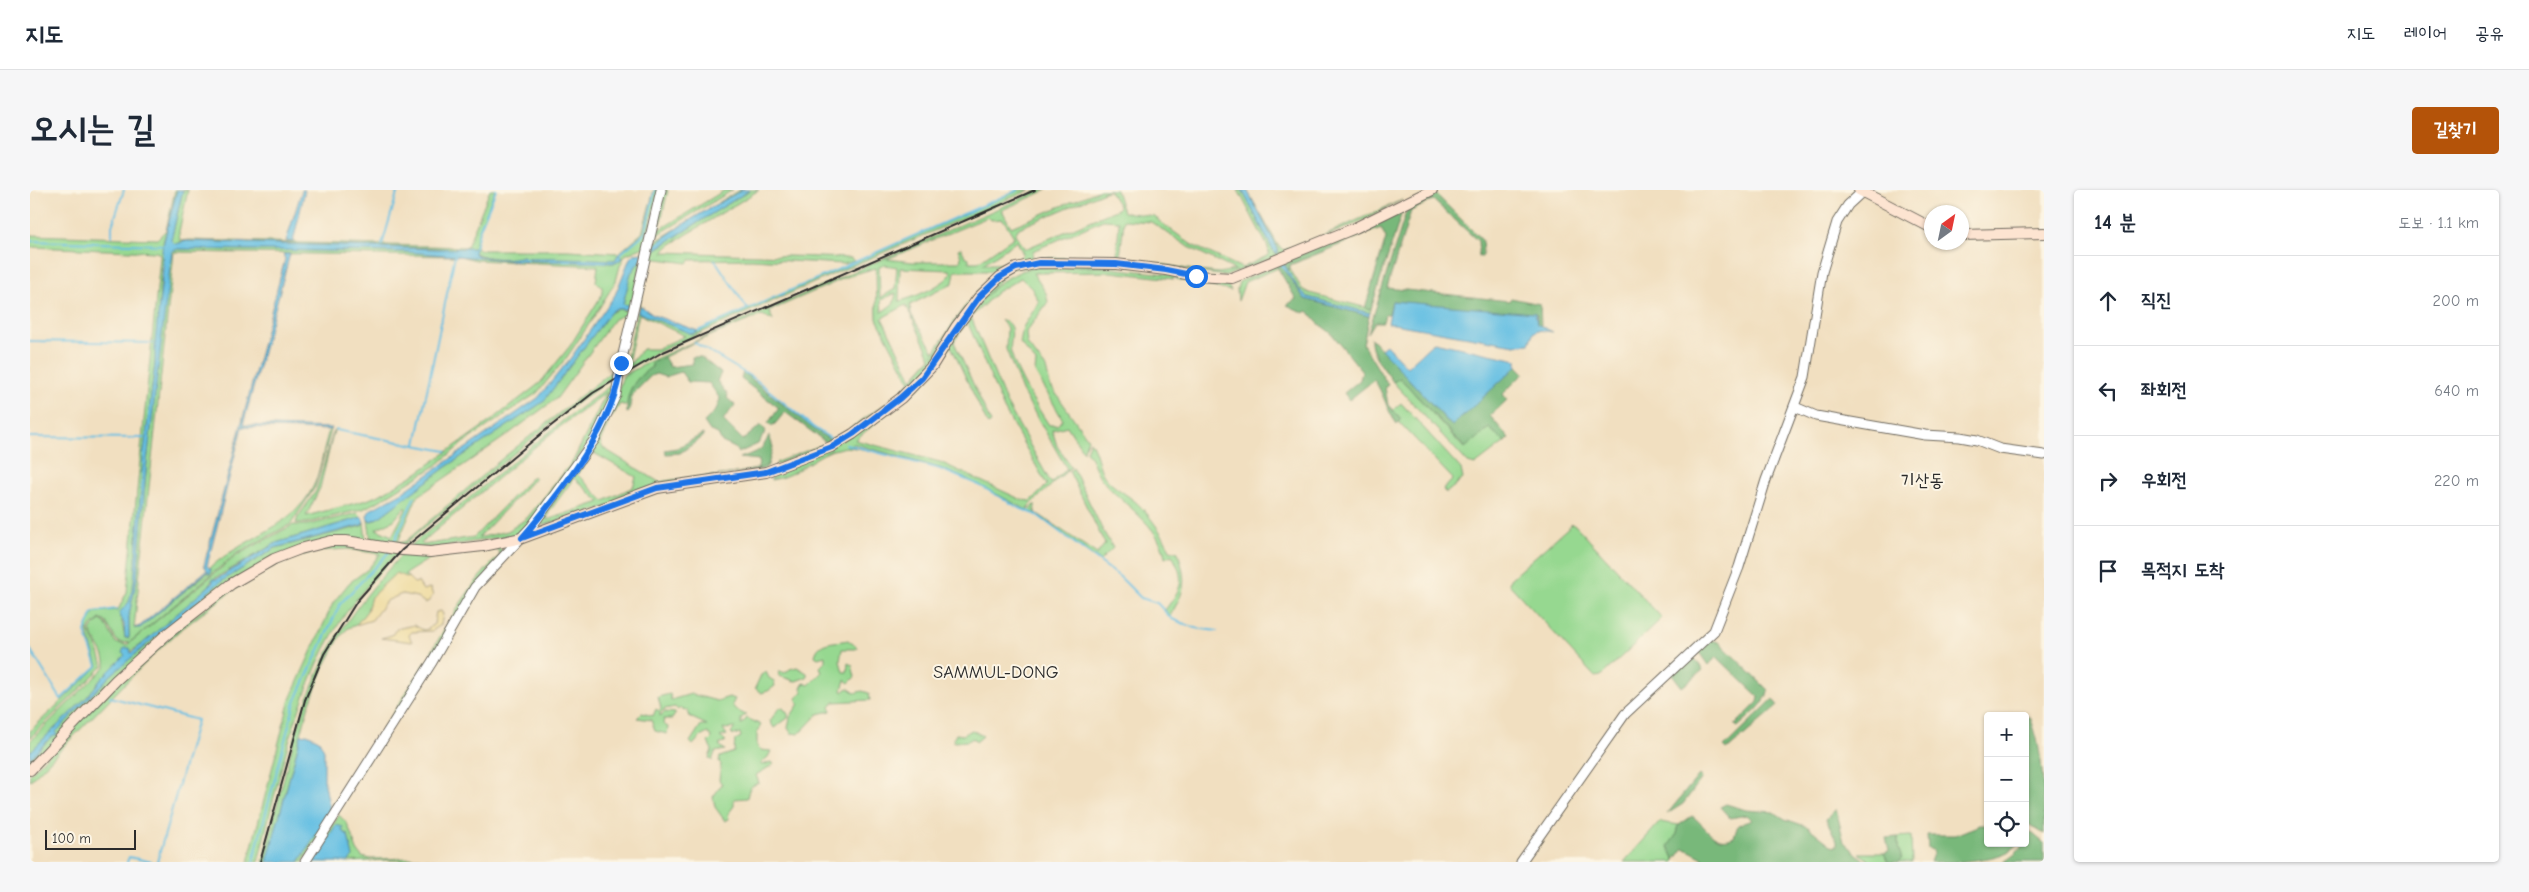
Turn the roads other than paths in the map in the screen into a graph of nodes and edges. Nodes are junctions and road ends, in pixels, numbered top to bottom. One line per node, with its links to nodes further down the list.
1 (661, 190): 9 (street)
2 (1432, 190): 9 (main road)
3 (1861, 191): 4 (main road); 7 (street)
4 (1924, 224)
5 (2044, 233): 6 (main road)
6 (1969, 235)
7 (1795, 406): 8 (street); 12 (street)
8 (2044, 455)
9 (522, 538): 10 (main road); 11 (street)
10 (30, 770)
11 (305, 862)
12 (1521, 862)

